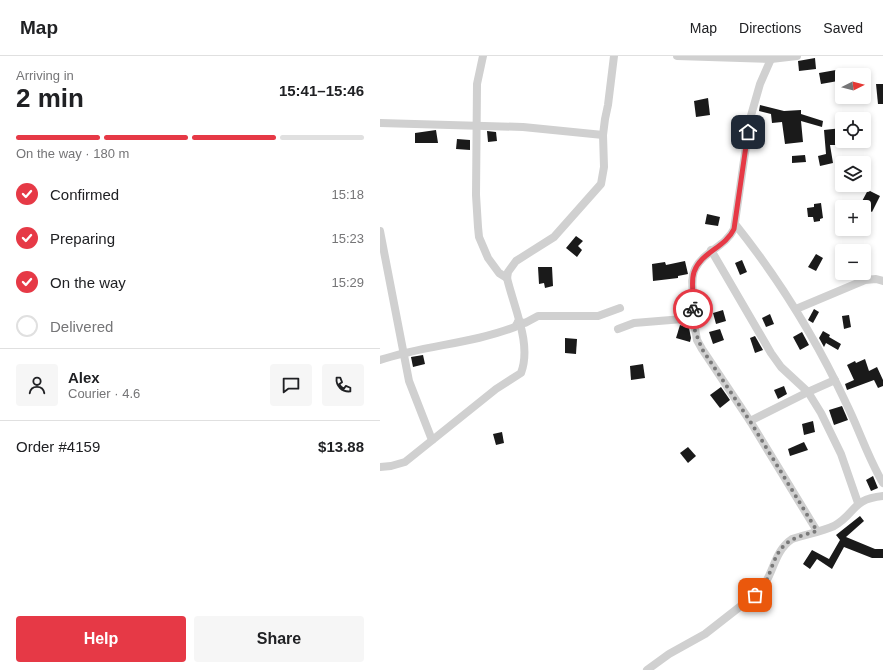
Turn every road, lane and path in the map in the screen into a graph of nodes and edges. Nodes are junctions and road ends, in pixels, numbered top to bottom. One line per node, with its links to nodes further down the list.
1 (483, 56): 7 (street)
2 (614, 56): 8 (street)
3 (677, 56): 5 (street)
4 (797, 56): 5 (street)
5 (771, 59): 9 (street)
6 (380, 123): 7 (street)
7 (477, 126): 8 (street); 12 (street)
8 (603, 135): 12 (street)
9 (735, 224): 11 (street); 15 (street)
10 (380, 231): 19 (street)
11 (712, 250): 16 (street); 22 (street)
12 (506, 278): 17 (street)
13 (883, 282): 15 (street)
14 (620, 308): 17 (street)
15 (796, 309): 21 (street)
16 (692, 312): 18 (street); 23 (street)
17 (518, 322): 19 (street); 24 (street)
18 (618, 329)
19 (403, 352): 20 (street); 24 (street)
20 (380, 360)
21 (835, 380): 22 (street); 26 (street)
22 (808, 392): 23 (street); 28 (street)
23 (750, 421): 29 (street)
24 (432, 440): 25 (street)
25 (380, 467)
26 (883, 483)
27 (883, 496): 28 (street)
28 (858, 503): 29 (street)
29 (817, 531): 30 (street)
30 (647, 670)

